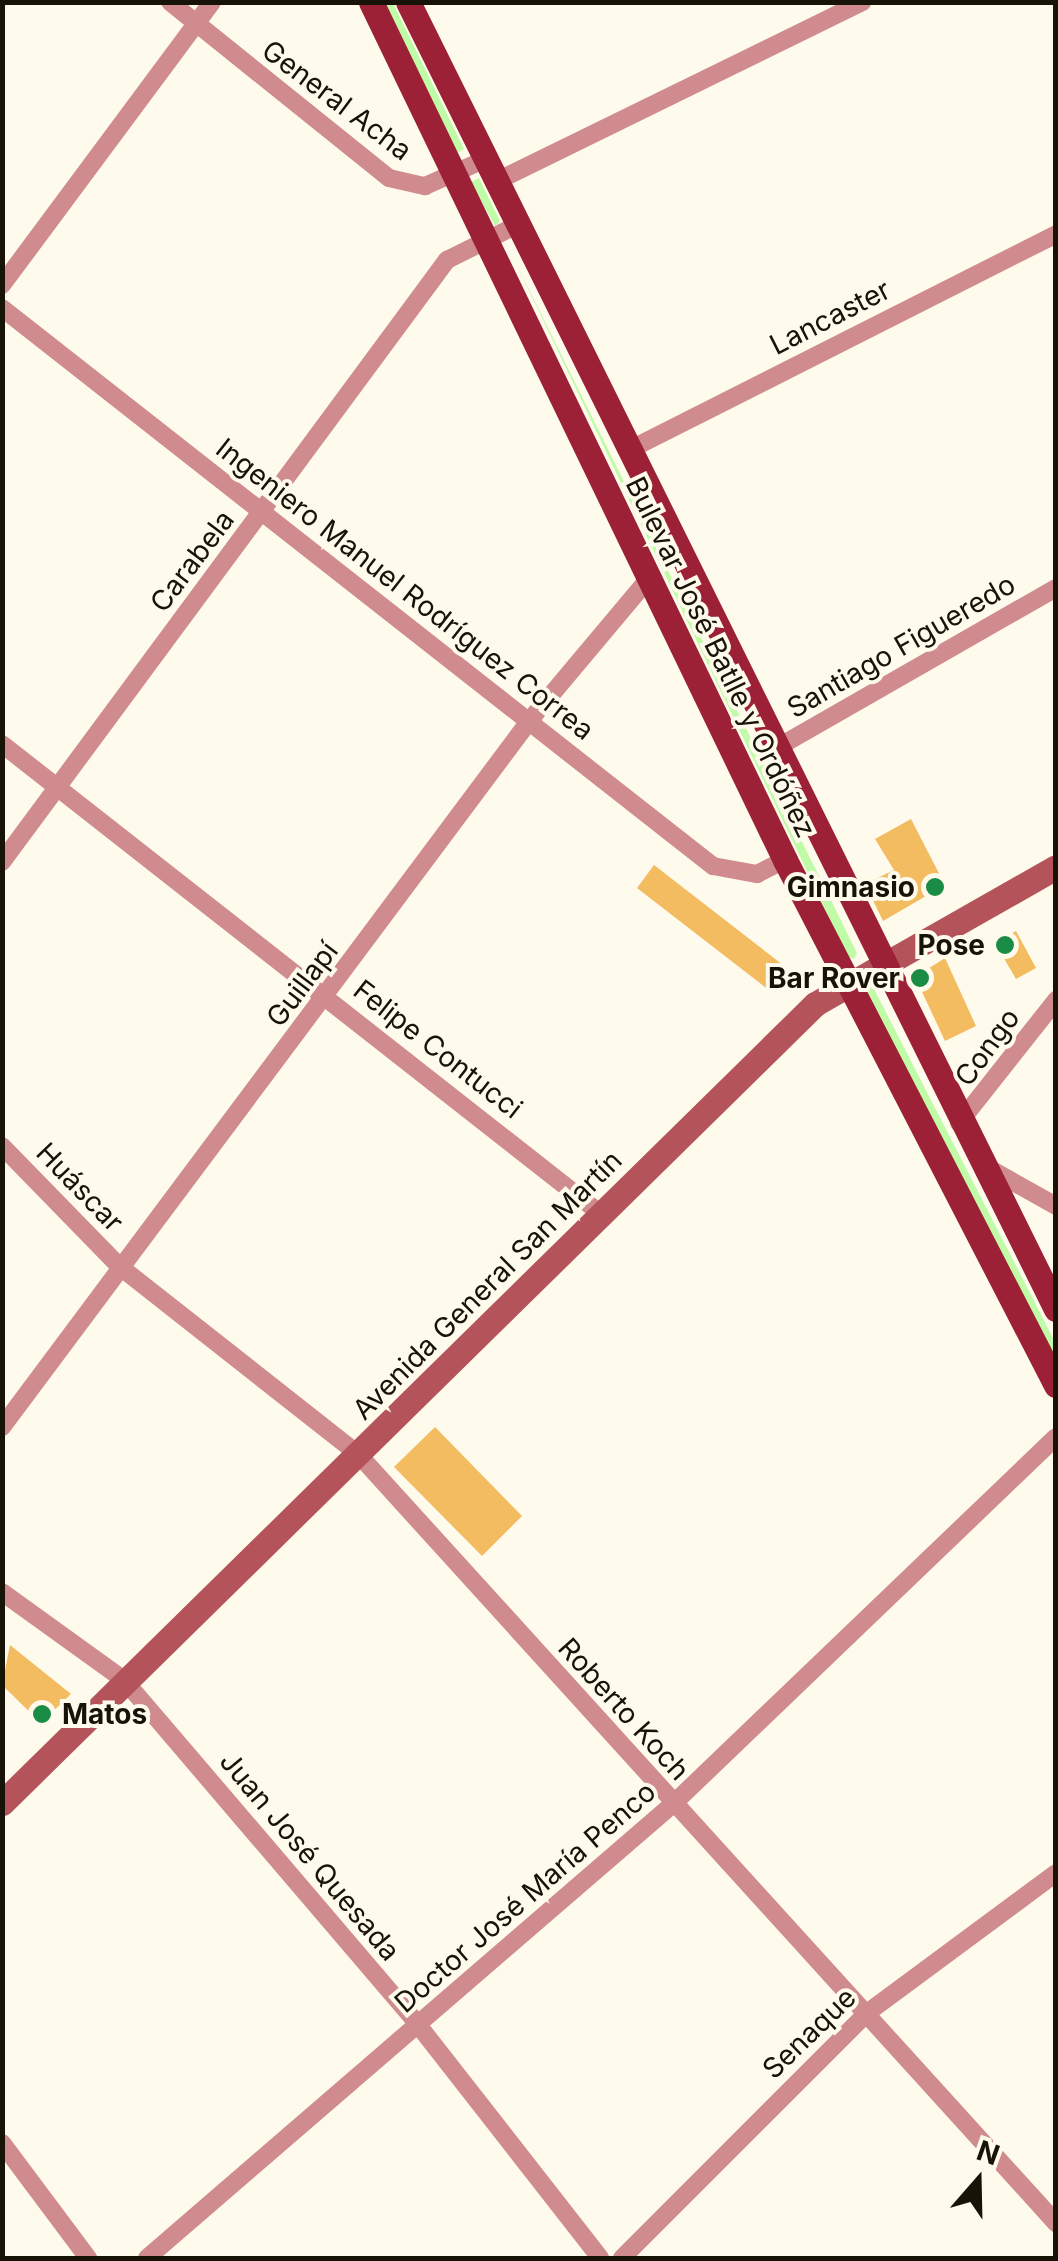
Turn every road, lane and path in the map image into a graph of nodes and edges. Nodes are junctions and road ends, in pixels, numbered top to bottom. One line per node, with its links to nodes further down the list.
1 (170, 2): 6 (street, General Acha)
2 (212, 2): 6 (street)
3 (371, 2): 8 (main road, Bulevar José Batlle y Ordóñez)
4 (408, 2): 7 (main road, Bulevar José Batlle y Ordóñez)
5 (863, 2): 7 (street, General Acha)
6 (196, 26): 8 (street, General Acha); 12 (street)
7 (491, 170): 8 (street, General Acha); 9 (main road, Bulevar José Batlle y Ordóñez)
8 (455, 174): 11 (main road, Bulevar José Batlle y Ordóñez)
9 (518, 224): 11 (street, Carabela); 14 (main road, Bulevar José Batlle y Ordóñez)
10 (1056, 234): 14 (street, Lancaster)
11 (487, 239): 15 (street, Carabela); 16 (main road, Bulevar José Batlle y Ordóñez)
12 (2, 285)
13 (2, 308): 15 (street, Ingeniero Manuel Rodríguez Correa)
14 (630, 450): 20 (main road, Bulevar José Batlle y Ordóñez)
15 (262, 513): 18 (street, Ingeniero Manuel Rodríguez Correa); 21 (street, Carabela)
16 (650, 577): 18 (street, Guillapí); 22 (main road, Bulevar José Batlle y Ordóñez)
17 (1056, 588): 20 (street, Santiago Figueredo)
18 (530, 720): 22 (street, Ingeniero Manuel Rodríguez Correa); 27 (street, Guillapí)
19 (2, 744): 21 (street, Felipe Contucci)
20 (773, 750): 25 (main road, Bulevar José Batlle y Ordóñez)
21 (58, 787): 23 (street, Carabela); 27 (street, Felipe Contucci)
22 (785, 860): 26 (main road, Bulevar José Batlle y Ordóñez)
23 (2, 862)
24 (1056, 867): 25 (main road, Avenida General San Martín)
25 (876, 962): 26 (main road, Avenida General San Martín); 29 (main road, Bulevar José Batlle y Ordóñez)
26 (846, 982): 33 (main road, Avenida General San Martín); 36 (main road, Bulevar José Batlle y Ordóñez)
27 (328, 997): 33 (street, Felipe Contucci); 34 (street, Guillapí)
28 (1056, 1000): 29 (street, Congo)
29 (959, 1122): 31 (main road, Bulevar José Batlle y Ordóñez)
30 (2, 1146): 34 (street, Huáscar)
31 (980, 1163): 32 (street); 35 (main road, Bulevar José Batlle y Ordóñez)
32 (1056, 1206)
33 (601, 1214): 39 (main road, Avenida General San Martín)
34 (119, 1266): 37 (street, Guillapí); 39 (street, Roberto Koch)
35 (1056, 1309)
36 (1056, 1385)
37 (2, 1427)
38 (1056, 1438): 43 (street, Doctor José María Penco)
39 (358, 1454): 41 (main road, Avenida General San Martín); 43 (street, Roberto Koch)
40 (2, 1592): 41 (street, Juan José Quesada)
41 (124, 1680): 42 (main road, Avenida General San Martín); 46 (street, Juan José Quesada)
42 (2, 1803)
43 (673, 1804): 45 (street, Roberto Koch); 46 (street, Doctor José María Penco)
44 (1056, 1873): 45 (street, Senaque)
45 (866, 2013): 48 (street, Roberto Koch); 52 (street, Senaque)
46 (420, 2026): 50 (street, Doctor José María Penco); 51 (street, Juan José Quesada)
47 (2, 2143): 49 (street)
48 (1056, 2224)
49 (88, 2258)
50 (147, 2258)
51 (600, 2258)
52 (622, 2258)

